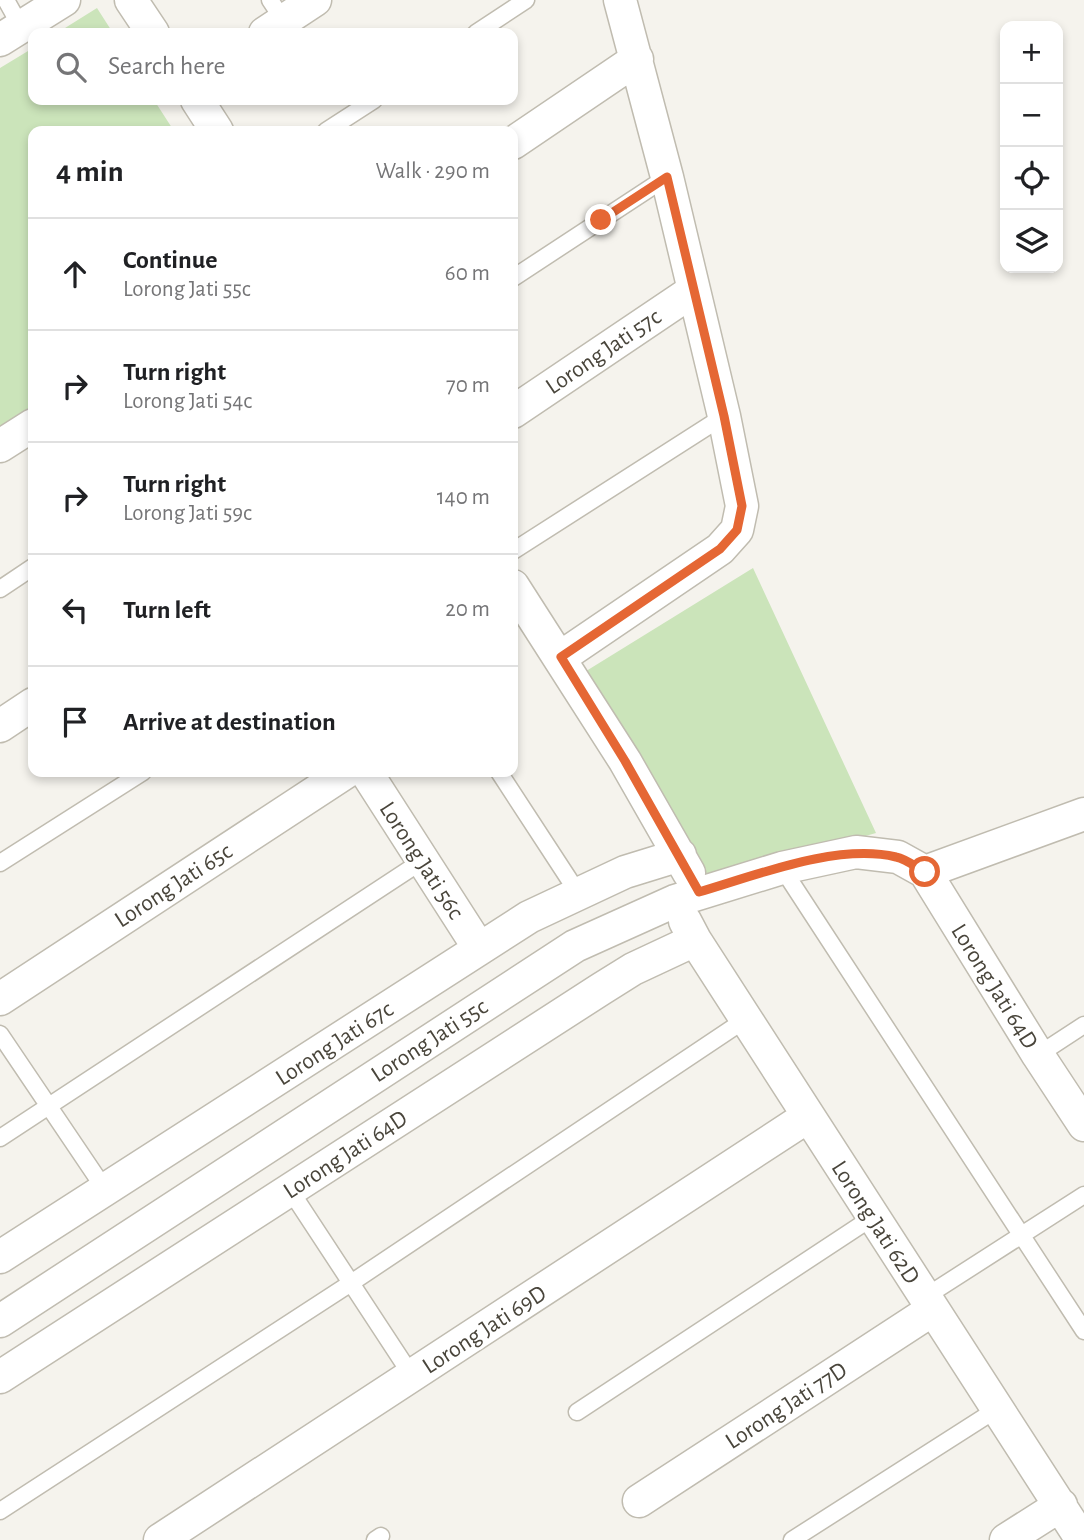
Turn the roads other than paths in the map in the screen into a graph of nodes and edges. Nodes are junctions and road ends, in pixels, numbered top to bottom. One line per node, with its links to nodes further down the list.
1 (6, 0): 10 (lane)
2 (64, 0): 10 (street)
3 (131, 0): 8 (street)
4 (314, 0): 7 (street)
5 (526, 0): 9 (lane)
6 (620, 0): 11 (street)
7 (273, 18)
8 (150, 28)
9 (484, 28)
10 (10, 34)
11 (637, 59): 16 (street); 17 (street)
12 (200, 105): 14 (street)
13 (366, 105): 15 (lane)
14 (215, 126)
15 (334, 126)
16 (518, 140)
17 (667, 177): 18 (lane); 19 (street)
18 (518, 275)
19 (694, 290): 20 (street, Lorong Jati 57c); 21 (street)
20 (518, 409)
21 (724, 416): 24 (lane); 28 (street)
22 (28, 428): 23 (street)
23 (0, 446)
24 (518, 548)
25 (28, 570): 26 (lane)
26 (0, 589)
27 (518, 593): 28 (street, Lorong Jati 62D)
28 (561, 657): 36 (street, Lorong Jati 62D)
29 (28, 707): 30 (street)
30 (0, 726)
31 (135, 777): 38 (lane)
32 (338, 777): 45 (street, Lorong Jati 65c)
33 (369, 777): 37 (street, Lorong Jati 56c)
34 (502, 777): 41 (lane)
35 (1084, 814): 39 (street)
36 (680, 855): 41 (street, Lorong Jati 67c); 42 (street, Lorong Jati 62D)
37 (422, 861): 44 (street, Lorong Jati 56c); 50 (lane)
38 (0, 863)
39 (911, 864): 40 (street, Lorong Jati 55c); 49 (street, Lorong Jati 64D)
40 (782, 868): 42 (street, Lorong Jati 55c); 59 (lane)
41 (578, 893): 44 (street, Lorong Jati 67c)
42 (687, 897): 43 (street, Lorong Jati 62D); 58 (street, Lorong Jati 55c)
43 (695, 940): 46 (street, Lorong Jati 62D); 54 (street, Lorong Jati 64D)
44 (479, 948): 55 (street, Lorong Jati 67c)
45 (0, 999)
46 (746, 1019): 51 (street, Lorong Jati 62D); 61 (lane)
47 (1084, 1025): 49 (lane)
48 (0, 1034): 50 (lane)
49 (1038, 1055): 52 (street, Lorong Jati 64D)
50 (50, 1107): 53 (lane); 55 (lane)
51 (807, 1117): 57 (street, Lorong Jati 62D); 65 (street, Lorong Jati 69D)
52 (1084, 1125)
53 (0, 1138)
54 (290, 1190): 61 (lane); 66 (street, Lorong Jati 64D)
55 (106, 1191): 58 (street); 60 (street, Lorong Jati 67c)
56 (1084, 1195): 59 (lane)
57 (873, 1217): 62 (street, Lorong Jati 62D); 68 (lane)
58 (135, 1232): 63 (street, Lorong Jati 55c)
59 (1023, 1235): 62 (lane); 64 (lane)
60 (0, 1257)
61 (351, 1283): 65 (lane); 71 (lane)
62 (929, 1303): 67 (street, Lorong Jati 62D); 69 (street, Lorong Jati 77D)
63 (0, 1321)
64 (1084, 1331)
65 (412, 1376): 72 (street, Lorong Jati 69D)
66 (0, 1377)
67 (998, 1409): 70 (street, Lorong Jati 62D); 73 (lane)
68 (577, 1412)
69 (639, 1501)
70 (1061, 1505): 74 (street); 75 (street, Lorong Jati 62D)
71 (0, 1511)
72 (160, 1540)
73 (792, 1540)
74 (1006, 1540)
75 (1082, 1540)

